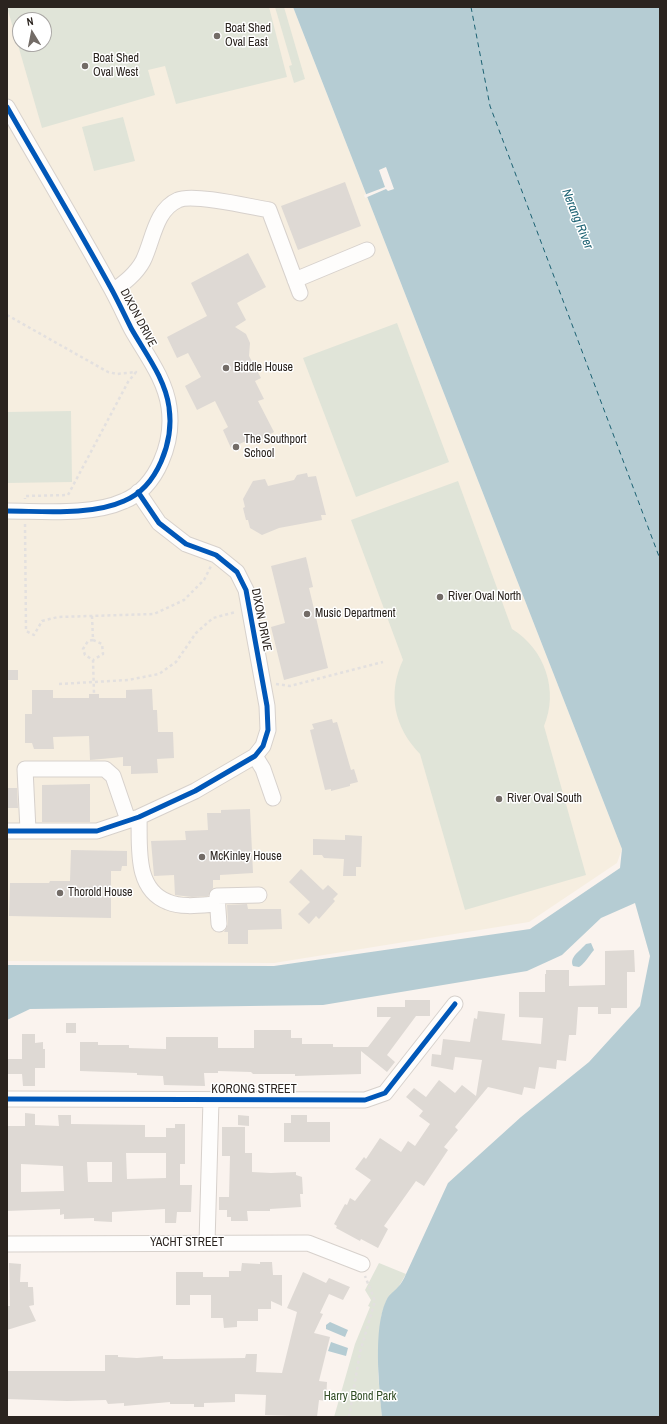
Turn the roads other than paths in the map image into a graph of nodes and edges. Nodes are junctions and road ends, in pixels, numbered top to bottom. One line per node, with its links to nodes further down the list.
1 (7, 107): 3 (street, DIXON DRIVE)
2 (367, 250): 3 (street)
3 (113, 291): 4 (street, DIXON DRIVE)
4 (138, 492): 5 (street); 6 (street, DIXON DRIVE)
5 (7, 512)
6 (255, 756): 7 (street); 8 (street, DIXON DRIVE)
7 (273, 798)
8 (134, 818): 9 (street, DIXON DRIVE); 9 (street); 12 (street)
9 (28, 830): 10 (street, DIXON DRIVE)
10 (7, 831)
11 (260, 895): 12 (street)
12 (217, 904): 13 (street)
13 (219, 924)
14 (455, 1004): 16 (street, KORONG STREET)
15 (7, 1099): 16 (street, KORONG STREET)
16 (211, 1100): 17 (street, KORONG STREET)
17 (207, 1242): 18 (street, YACHT STREET); 19 (street, YACHT STREET)
18 (7, 1244)
19 (362, 1264)

